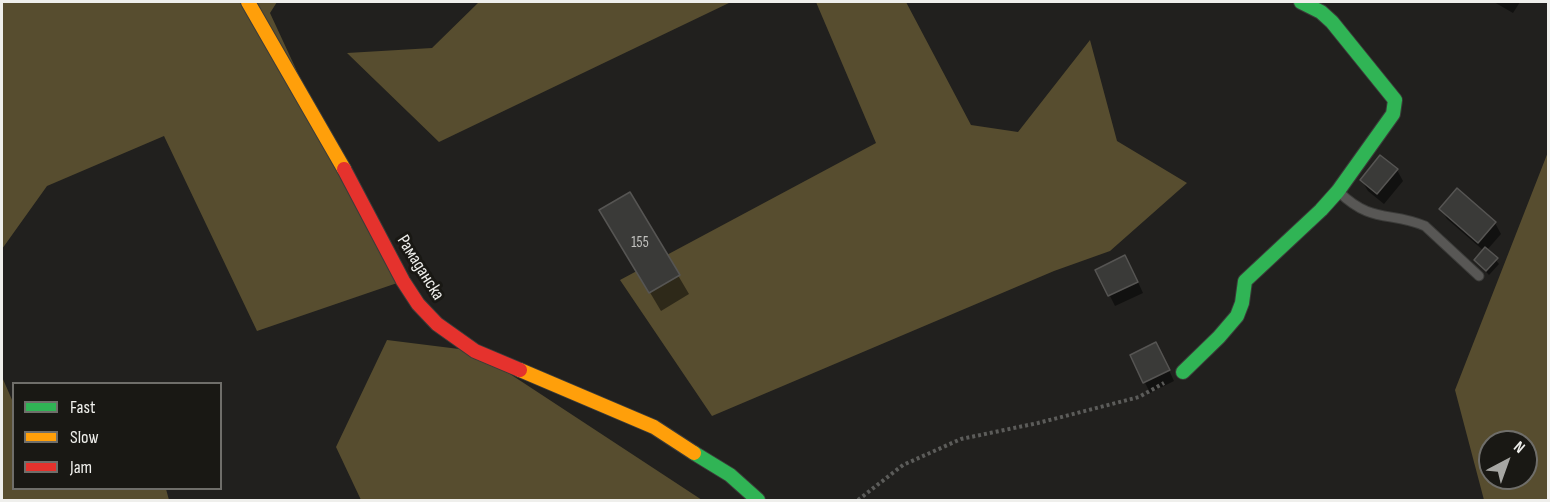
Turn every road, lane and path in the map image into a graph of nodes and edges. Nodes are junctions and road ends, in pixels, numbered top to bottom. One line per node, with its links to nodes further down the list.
1 (248, 2): 6 (street, Рамаданска)
2 (1301, 2): 3 (street)
3 (1338, 191): 4 (lane); 5 (street)
4 (1479, 276)
5 (1183, 372): 7 (path)
6 (758, 501)
7 (858, 501)

